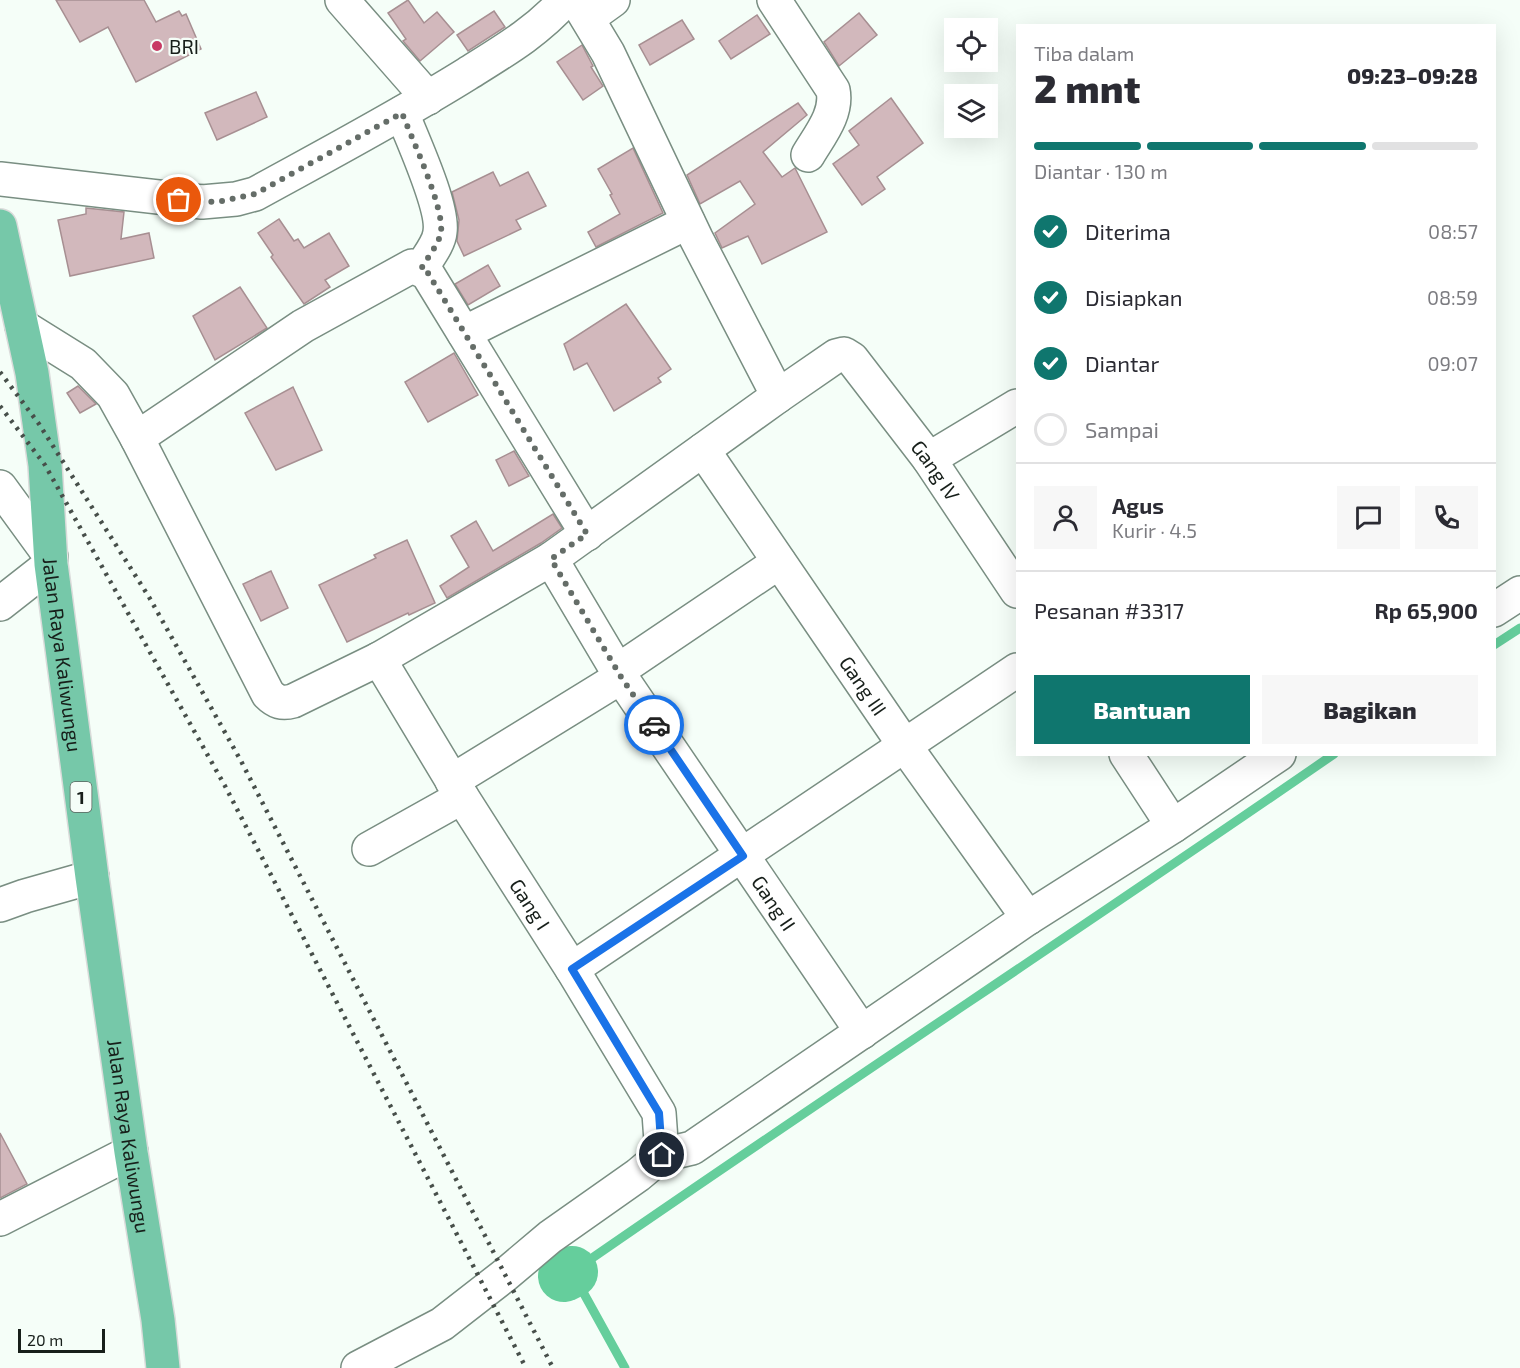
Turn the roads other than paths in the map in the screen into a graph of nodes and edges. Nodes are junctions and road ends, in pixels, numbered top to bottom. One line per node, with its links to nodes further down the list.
1 (342, 0): 4 (street)
2 (774, 0): 5 (street)
3 (584, 5): 4 (street); 7 (street)
4 (415, 106): 6 (street); 9 (street)
5 (808, 155)
6 (0, 179)
7 (688, 222): 11 (street); 12 (street)
8 (0, 226): 10 (main road, Jalan Raya Kaliwungu / 1)
9 (421, 269): 11 (street); 14 (street)
10 (22, 326): 14 (street); 20 (main road, Jalan Raya Kaliwungu / 1)
11 (464, 333): 18 (street)
12 (778, 396): 15 (street); 16 (street, Gang IV)
13 (1016, 407): 16 (street)
14 (137, 438): 26 (street)
15 (703, 450): 18 (street); 21 (street, Gang III)
16 (929, 459): 22 (street, Gang IV)
17 (0, 487): 20 (street)
18 (587, 534): 19 (street)
19 (551, 559): 26 (street); 28 (street, Gang II)
20 (51, 560): 24 (street); 36 (main road, Jalan Raya Kaliwungu / 1)
21 (779, 562): 28 (street); 29 (street, Gang III)
22 (1016, 590)
23 (1520, 593): 25 (street)
24 (0, 604)
25 (1496, 609)
26 (380, 660): 32 (street, Gang I)
27 (1016, 671): 29 (street)
28 (620, 673): 32 (street); 35 (street, Gang II)
29 (905, 746): 35 (street); 38 (street, Gang III)
30 (1127, 756): 33 (street)
31 (1276, 756): 33 (street)
32 (457, 789): 34 (street); 39 (street, Gang I)
33 (1173, 826): 38 (street)
34 (369, 849)
35 (743, 856): 39 (street); 40 (street, Gang II)
36 (92, 877): 37 (street); 41 (main road, Jalan Raya Kaliwungu / 1)
37 (0, 905)
38 (1028, 918): 40 (street)
39 (572, 969): 42 (street, Gang I)
40 (862, 1032): 42 (street)
41 (131, 1152): 43 (street); 45 (main road, Jalan Raya Kaliwungu / 1)
42 (662, 1155): 44 (street)
43 (0, 1219)
44 (400, 1358): 46 (street)
45 (163, 1368)
46 (358, 1368)

